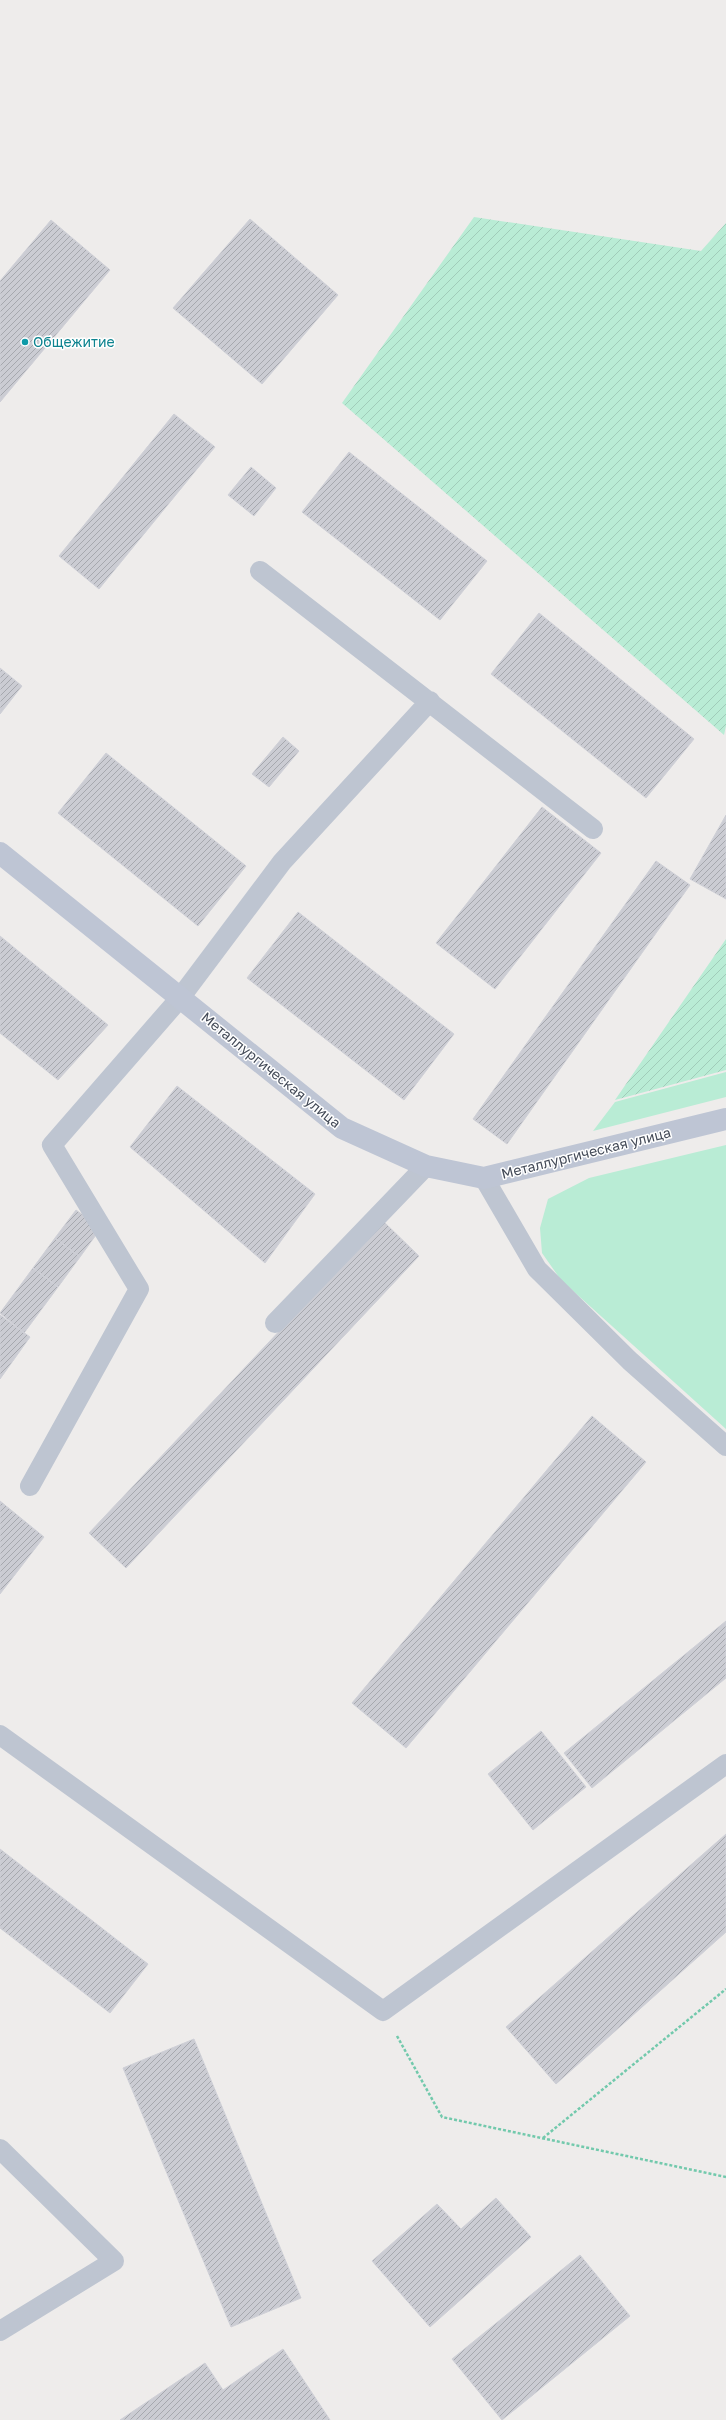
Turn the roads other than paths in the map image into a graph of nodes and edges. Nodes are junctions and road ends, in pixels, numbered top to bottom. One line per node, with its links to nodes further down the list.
1 (260, 571): 2 (lane)
2 (430, 701): 3 (lane); 5 (lane)
3 (593, 829)
4 (0, 853): 5 (street, Металлургическая улица)
5 (180, 998): 7 (street, Металлургическая улица); 11 (lane)
6 (726, 1119): 8 (street, Металлургическая улица)
7 (426, 1166): 8 (street, Металлургическая улица); 9 (lane)
8 (484, 1178): 10 (lane)
9 (275, 1324)
10 (726, 1446)
11 (30, 1486)
12 (0, 1736): 13 (lane)
13 (726, 1764)
14 (0, 2149): 15 (lane)
15 (0, 2330)

